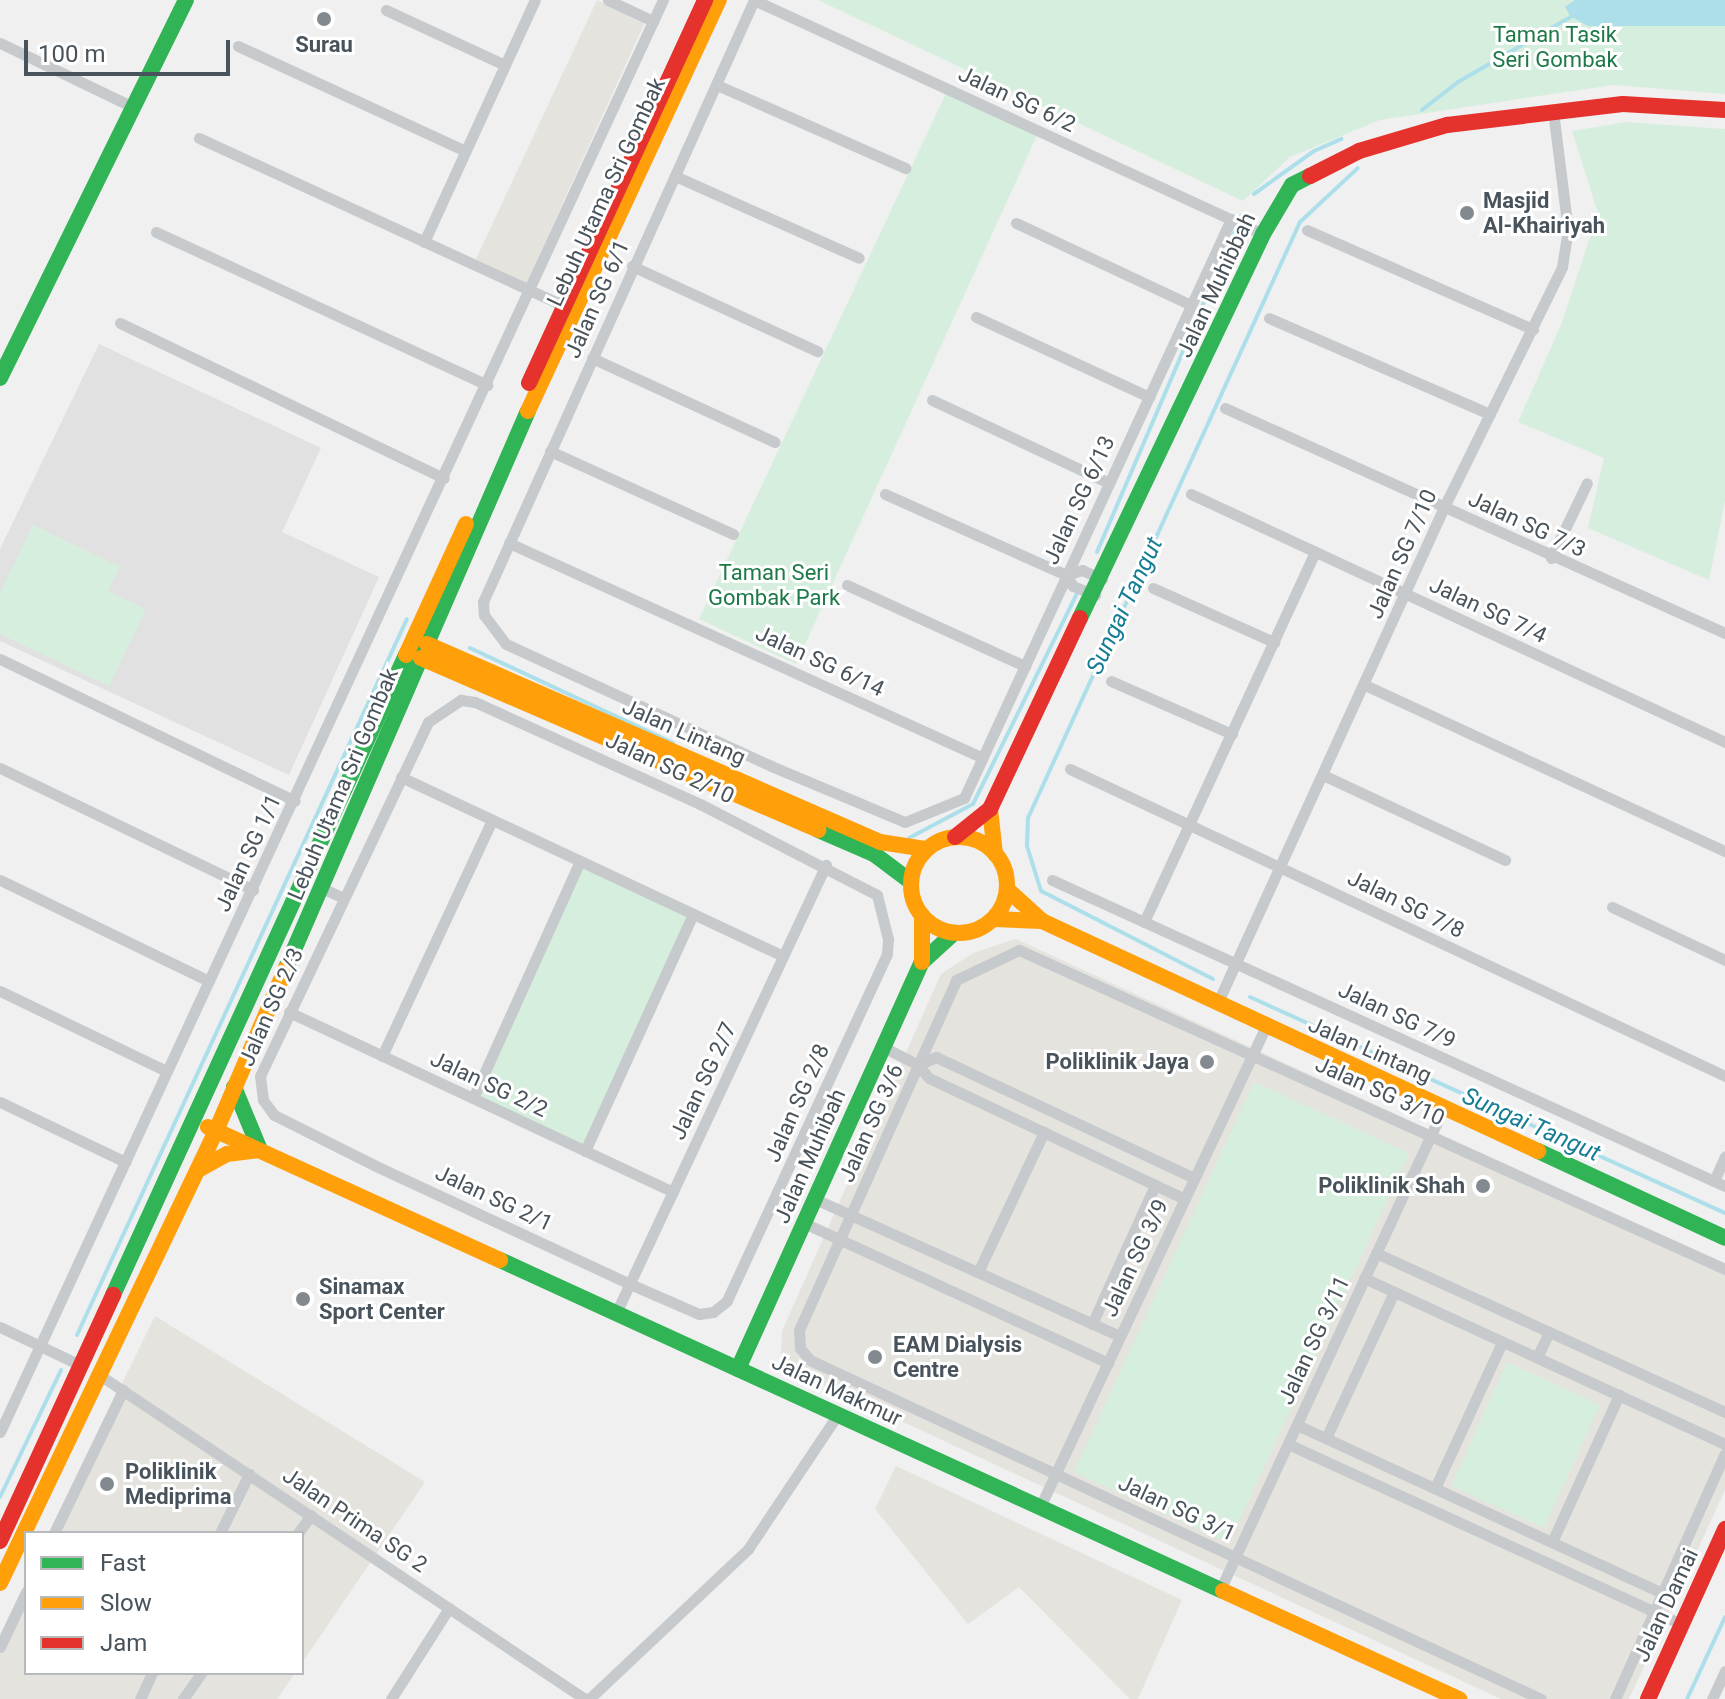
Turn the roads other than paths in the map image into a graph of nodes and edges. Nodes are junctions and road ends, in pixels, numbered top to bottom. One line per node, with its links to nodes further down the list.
1 (186, 0): 14 (street)
2 (535, 0): 12 (street)
3 (608, 0): 9 (street)
4 (663, 0): 9 (street, Jalan SG 1/1)
5 (705, 0): 31 (street, Lebuh Utama Sri Gombak)
6 (719, 0): 31 (street, Lebuh Utama Sri Gombak)
7 (754, 0): 13 (street, Jalan SG 6/1); 21 (street, Jalan SG 6/2)
8 (386, 10): 12 (street)
9 (653, 21): 29 (street, Jalan SG 1/1)
10 (0, 43): 14 (street)
11 (238, 46): 18 (street)
12 (505, 65): 18 (street)
13 (717, 85): 19 (street); 20 (street, Jalan SG 6/1)
14 (133, 107): 38 (street)
15 (1553, 110): 16 (street, Jalan Muhibbah); 25 (street, Jalan Muhibbah); 35 (street, Jalan SG 7/10)
16 (1725, 110)
17 (199, 138): 26 (street)
18 (465, 151): 26 (street)
19 (905, 168)
20 (675, 176): 27 (street); 28 (street, Jalan SG 6/1)
21 (1231, 219): 25 (street, Jalan SG 6/2); 30 (street, Jalan SG 6/13)
22 (1016, 223): 30 (street)
23 (1307, 230): 35 (street)
24 (156, 232): 39 (street)
25 (1263, 234): 57 (street, Jalan Muhibbah)
26 (424, 242): 29 (street)
27 (859, 258)
28 (632, 266): 36 (street); 37 (street, Jalan SG 6/1)
29 (531, 291): 31 (street); 39 (street, Jalan SG 1/1)
30 (1191, 305): 40 (street, Jalan SG 6/13)
31 (570, 309): 64 (street, Lebuh Utama Sri Gombak); 126 (street, Lebuh Utama Sri Gombak)
32 (976, 317): 40 (street)
33 (1269, 318): 43 (street)
34 (120, 323): 46 (street)
35 (1533, 329): 43 (street, Jalan SG 7/10)
36 (817, 351)
37 (592, 358): 44 (street); 45 (street, Jalan SG 6/1)
38 (0, 378)
39 (487, 385): 46 (street, Jalan SG 1/1)
40 (1149, 397): 47 (street, Jalan SG 6/13)
41 (932, 400): 47 (street)
42 (1225, 408): 51 (street, Jalan SG 7/3)
43 (1490, 414): 51 (street, Jalan SG 7/10)
44 (775, 442)
45 (550, 451): 52 (street); 53 (street, Jalan SG 6/1)
46 (444, 478): 78 (street, Jalan SG 1/1)
47 (1109, 483): 56 (street, Jalan SG 6/13)
48 (1587, 483): 55 (street)
49 (885, 494): 56 (street)
50 (1191, 494): 54 (street, Jalan SG 7/4)
51 (1444, 507): 55 (street, Jalan SG 7/3); 61 (street, Jalan SG 7/10)
52 (733, 534)
53 (509, 543): 72 (street, Jalan SG 6/14); 77 (street, Jalan SG 6/1)
54 (1315, 552): 61 (street, Jalan SG 7/4); 63 (street)
55 (1551, 558): 62 (street, Jalan SG 7/3)
56 (1066, 575): 57 (street); 60 (street); 66 (street, Jalan SG 6/13)
57 (1102, 579): 60 (street, Jalan Muhibbah)
58 (847, 585): 66 (street)
59 (1153, 588): 63 (street)
60 (1095, 595): 79 (street, Jalan Muhibbah)
61 (1406, 595): 68 (street, Jalan SG 7/10); 71 (street, Jalan SG 7/4)
62 (1725, 633)
63 (1274, 642): 70 (street)
64 (424, 651): 83 (street, Jalan Lintang); 92 (street, Jalan Lintang); 93 (street, Lebuh Utama Sri Gombak)
65 (0, 659): 78 (street)
66 (1025, 666): 72 (street, Jalan SG 6/13)
67 (1111, 681): 70 (street)
68 (1365, 685): 75 (street, Jalan SG 7/10); 84 (street)
69 (448, 704): 76 (street, Jalan SG 2/3); 88 (street, Jalan SG 2/10)
70 (1232, 734): 81 (street)
71 (1725, 742)
72 (983, 758): 77 (street, Jalan SG 6/13)
73 (0, 768): 96 (street)
74 (1070, 769): 81 (street, Jalan SG 7/8)
75 (1323, 775): 86 (street); 89 (street, Jalan SG 7/10)
76 (401, 777): 80 (street); 97 (street, Jalan SG 2/3)
77 (964, 798)
78 (295, 801): 96 (street, Jalan SG 1/1)
79 (990, 809): 82 (street, Jalan Muhibbah); 85 (street)
80 (492, 820): 87 (street); 117 (street)
81 (1190, 825): 89 (street, Jalan SG 7/8); 103 (street)
82 (955, 837): 83 (street); 85 (street)
83 (926, 849): 92 (street)
84 (1725, 851)
85 (995, 854): 95 (street)
86 (1505, 860)
87 (580, 861): 99 (street); 122 (street)
88 (826, 865): 94 (street, Jalan SG 2/10); 106 (street, Jalan SG 2/7)
89 (1282, 867): 109 (street, Jalan SG 7/10); 120 (street, Jalan SG 7/8)
90 (0, 880): 110 (street)
91 (1052, 880): 103 (street, Jalan SG 7/9)
92 (910, 881): 100 (street)
93 (322, 888): 97 (street); 121 (street, Lebuh Utama Sri Gombak)
94 (870, 889): 152 (street, Jalan SG 2/8)
95 (1007, 889): 101 (street); 102 (street, Jalan Lintang)
96 (253, 890): 110 (street, Jalan SG 1/1)
97 (343, 898): 113 (street, Jalan SG 2/3)
98 (1612, 907): 107 (street)
99 (693, 914): 106 (street); 131 (street)
100 (922, 916): 104 (street); 108 (street, Jalan Muhibah)
101 (994, 919): 102 (street, Jalan Lintang); 104 (street)
102 (1042, 921): 112 (street, Jalan Lintang)
103 (1144, 922): 109 (street, Jalan SG 7/9)
104 (954, 933): 108 (street, Jalan Muhibah)
105 (1019, 950): 116 (street, Jalan SG 3/10); 118 (street, Jalan SG 3/6)
106 (783, 956): 138 (street, Jalan SG 2/7)
107 (1725, 960)
108 (922, 962): 115 (street, Jalan Muhibah)
109 (1236, 963): 112 (street, Jalan SG 7/10); 136 (street, Jalan SG 7/9)
110 (209, 981): 119 (street, Jalan SG 1/1)
111 (0, 991): 119 (street)
112 (1217, 1004): 114 (street, Jalan Lintang)
113 (289, 1012): 117 (street, Jalan SG 2/2); 125 (street, Jalan SG 2/3)
114 (1266, 1026): 116 (street, Jalan SG 3/9); 124 (street, Jalan Lintang)
115 (883, 1047): 118 (street); 139 (street, Jalan Muhibah)
116 (1252, 1055): 129 (street, Jalan SG 3/10); 135 (street, Jalan SG 3/9)
117 (382, 1056): 122 (street, Jalan SG 2/2)
118 (918, 1065): 128 (street); 135 (street); 141 (street, Jalan SG 3/6)
119 (166, 1071): 133 (street, Jalan SG 1/1)
120 (1725, 1076)
121 (234, 1087): 127 (street, Lebuh Utama Sri Gombak); 130 (street)
122 (473, 1098): 131 (street, Jalan SG 2/2)
123 (0, 1102): 133 (street)
124 (1444, 1107): 129 (street, Jalan SG 3/11); 143 (street, Jalan Lintang)
125 (274, 1115): 149 (street, Jalan SG 2/1)
126 (196, 1121): 127 (street, Jalan Makmur); 162 (street, Lebuh Utama Sri Gombak)
127 (216, 1131): 130 (street, Jalan Makmur); 134 (street, Lebuh Utama Sri Gombak)
128 (1044, 1132): 137 (street); 147 (street)
129 (1430, 1136): 145 (street, Jalan SG 3/11); 146 (street, Jalan SG 3/10)
130 (260, 1150): 134 (street); 151 (street, Jalan Makmur)
131 (585, 1151): 138 (street, Jalan SG 2/2)
132 (1725, 1156): 136 (street)
133 (125, 1162): 158 (street, Jalan SG 1/1)
134 (197, 1170): 164 (street, Lebuh Utama Sri Gombak)
135 (1194, 1178): 140 (street, Jalan SG 3/9)
136 (1719, 1184)
137 (1155, 1185): 140 (street); 153 (street)
138 (673, 1192): 149 (street, Jalan SG 2/7)
139 (815, 1199): 141 (street); 142 (street, Jalan Muhibah)
140 (1185, 1199): 156 (street, Jalan SG 3/9)
141 (851, 1216): 144 (street, Jalan SG 3/6); 147 (street)
142 (804, 1223): 144 (street); 163 (street, Jalan Muhibah)
143 (1725, 1238)
144 (841, 1239): 159 (street, Jalan SG 3/6); 161 (street)
145 (1376, 1253): 148 (street, Jalan SG 3/11); 155 (street)
146 (1725, 1269)
147 (978, 1272): 153 (street)
148 (1364, 1278): 150 (street); 169 (street, Jalan SG 3/11)
149 (630, 1284): 151 (street, Jalan SG 2/7); 152 (street, Jalan SG 2/1)
150 (1394, 1292): 157 (street); 171 (street)
151 (616, 1313): 163 (street, Jalan Makmur)
152 (699, 1314)
153 (1092, 1324): 156 (street)
154 (0, 1327): 158 (street)
155 (1549, 1332): 160 (street); 167 (street)
156 (1120, 1336): 161 (street, Jalan SG 3/9)
157 (1502, 1342): 160 (street); 177 (street)
158 (40, 1346): 162 (street); 170 (street, Jalan SG 1/1)
159 (800, 1348): 176 (street, Jalan SG 3/1)
160 (1537, 1357): 166 (street)
161 (1108, 1363): 176 (street, Jalan SG 3/9)
162 (82, 1366): 188 (street, Lebuh Utama Sri Gombak)
163 (738, 1369): 168 (street, Jalan Makmur)
164 (101, 1376): 165 (street, Jalan Prima SG 2); 183 (street, Lebuh Utama Sri Gombak)
165 (123, 1390): 175 (street, Jalan Prima SG 2); 184 (street)
166 (1619, 1395): 173 (street); 189 (street)
167 (1725, 1412)
168 (838, 1414): 179 (street, Jalan Makmur); 205 (street)
169 (1297, 1425): 171 (street); 172 (street, Jalan SG 3/11)
170 (0, 1432)
171 (1326, 1438): 177 (street)
172 (1288, 1444): 181 (street); 190 (street, Jalan SG 3/11)
173 (1725, 1444)
174 (1725, 1453): 193 (street)
175 (249, 1474): 180 (street, Jalan Prima SG 2); 185 (street)
176 (1056, 1474): 179 (street, Jalan SG 3/9); 190 (street, Jalan SG 3/1)
177 (1435, 1488): 178 (street)
178 (1471, 1505): 181 (street); 189 (street)
179 (1040, 1507): 192 (street, Jalan Makmur)
180 (311, 1515): 186 (street); 195 (street, Jalan Prima SG 2)
181 (1463, 1523): 196 (street)
182 (1725, 1529): 197 (street, Jalan Damai)
183 (25, 1531)
184 (55, 1531)
185 (221, 1531)
186 (299, 1531)
187 (24, 1534): 191 (street, Lebuh Utama Sri Gombak)
188 (0, 1541)
189 (1552, 1542): 193 (street)
190 (1235, 1557): 192 (street, Jalan SG 3/11); 207 (street, Jalan SG 3/1)
191 (0, 1583)
192 (1220, 1590): 206 (street, Jalan Makmur)
193 (1662, 1593): 196 (street)
194 (24, 1596): 198 (street)
195 (449, 1608): 204 (street); 205 (street, Jalan Prima SG 2)
196 (1656, 1611): 197 (street); 208 (street)
197 (1682, 1624): 209 (street, Jalan Damai)
198 (0, 1647)
199 (1725, 1671): 210 (street)
200 (151, 1675): 202 (street)
201 (200, 1675): 203 (street)
202 (140, 1699)
203 (183, 1699)
204 (391, 1699)
205 (587, 1699)
206 (1459, 1699)
207 (1541, 1699)
208 (1615, 1699)
209 (1648, 1699)
210 (1712, 1699)

